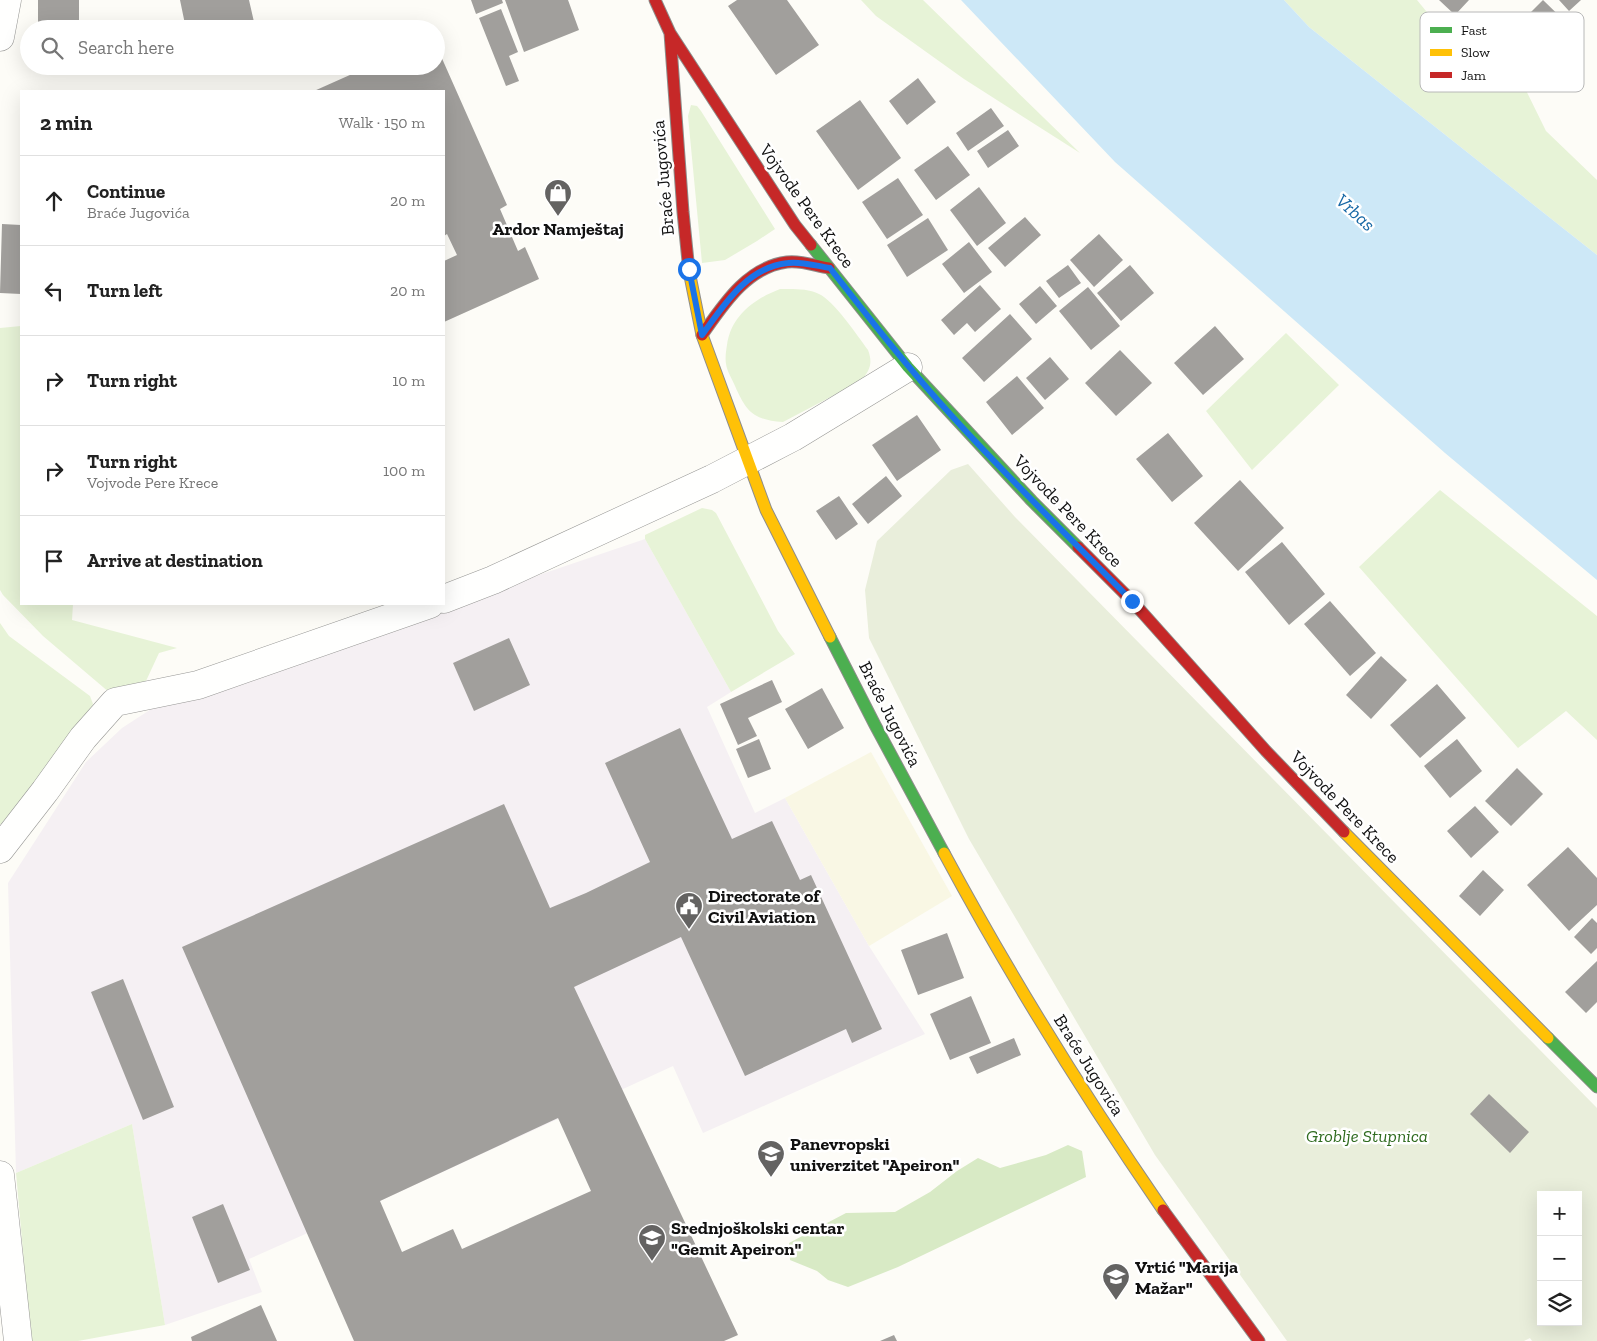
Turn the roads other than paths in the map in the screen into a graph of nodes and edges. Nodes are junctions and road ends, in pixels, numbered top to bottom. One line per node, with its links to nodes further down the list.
1 (7, 0): 4 (street)
2 (655, 0): 3 (street, Vojvode Pere Krece)
3 (670, 33): 5 (street, Vojvode Pere Krece); 6 (street, Braće Jugovića)
4 (0, 37)
5 (830, 268): 6 (street); 7 (street, Vojvode Pere Krece)
6 (702, 335): 8 (street, Braće Jugovića)
7 (908, 367): 8 (street); 12 (street, Vojvode Pere Krece)
8 (748, 460): 9 (street); 15 (street, Braće Jugovića)
9 (445, 598)
10 (427, 605): 11 (street)
11 (0, 848)
12 (1597, 1087)
13 (0, 1175): 14 (street)
14 (18, 1341)
15 (1259, 1341)

